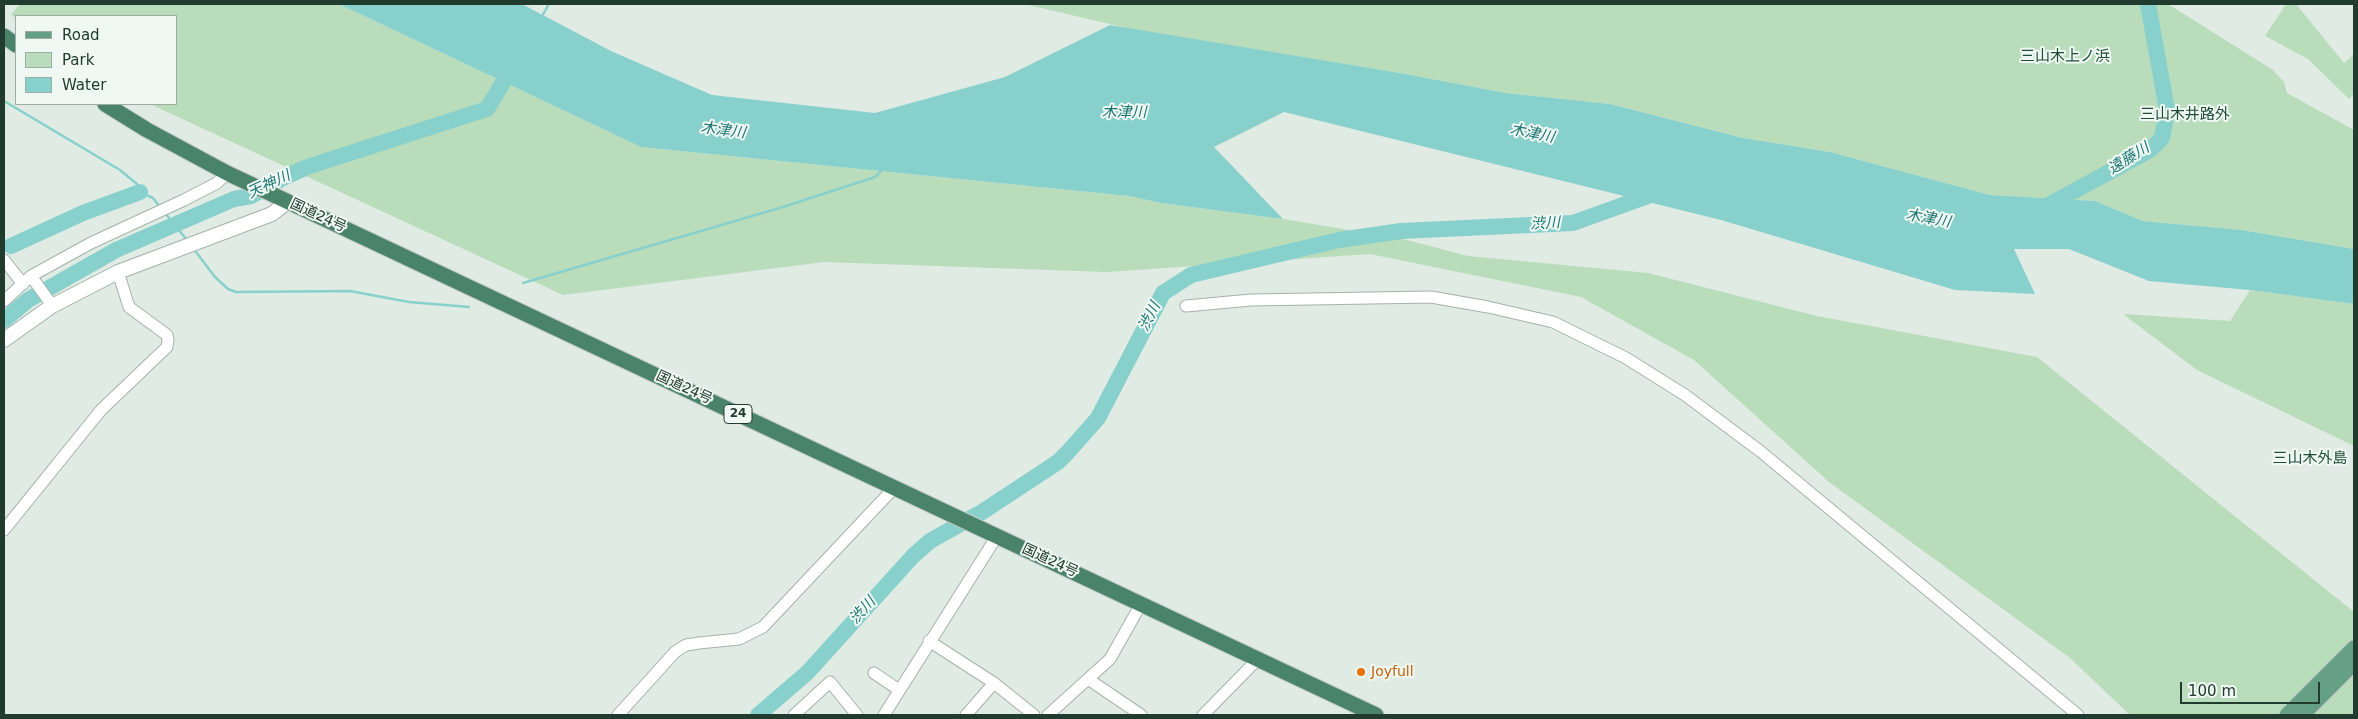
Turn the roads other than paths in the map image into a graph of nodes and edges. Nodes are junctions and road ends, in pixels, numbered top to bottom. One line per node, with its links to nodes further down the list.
1 (4, 36): 2 (highway)
2 (15, 44)
3 (107, 105): 4 (highway, 国道24号 / 24)
4 (227, 173): 5 (highway, 国道24号 / 24); 8 (street)
5 (288, 202): 7 (street); 13 (highway, 国道24号 / 24)
6 (4, 260): 8 (street)
7 (118, 272): 10 (street); 14 (street)
8 (29, 280): 9 (street); 10 (street)
9 (4, 301)
10 (51, 303): 12 (street)
11 (1186, 306): 35 (street)
12 (4, 340)
13 (894, 488): 15 (highway, 国道24号 / 24); 26 (street)
14 (4, 530)
15 (997, 536): 16 (highway, 国道24号 / 24); 17 (street)
16 (1141, 604): 19 (highway, 国道24号 / 24); 22 (street)
17 (930, 641): 23 (street); 24 (street)
18 (2354, 648): 36 (main road)
19 (1257, 660): 25 (highway, 国道24号 / 24); 34 (street)
20 (2354, 662): 37 (main road)
21 (874, 673): 24 (street)
22 (1088, 679): 32 (street); 33 (street)
23 (994, 683): 30 (street); 31 (street)
24 (900, 690): 29 (street)
25 (1370, 714)
26 (618, 715)
27 (794, 715): 28 (street)
28 (857, 715)
29 (884, 715)
30 (966, 715)
31 (1034, 715)
32 (1048, 715)
33 (1139, 715)
34 (1203, 715)
35 (2078, 715)
36 (2287, 715)
37 (2302, 715)

